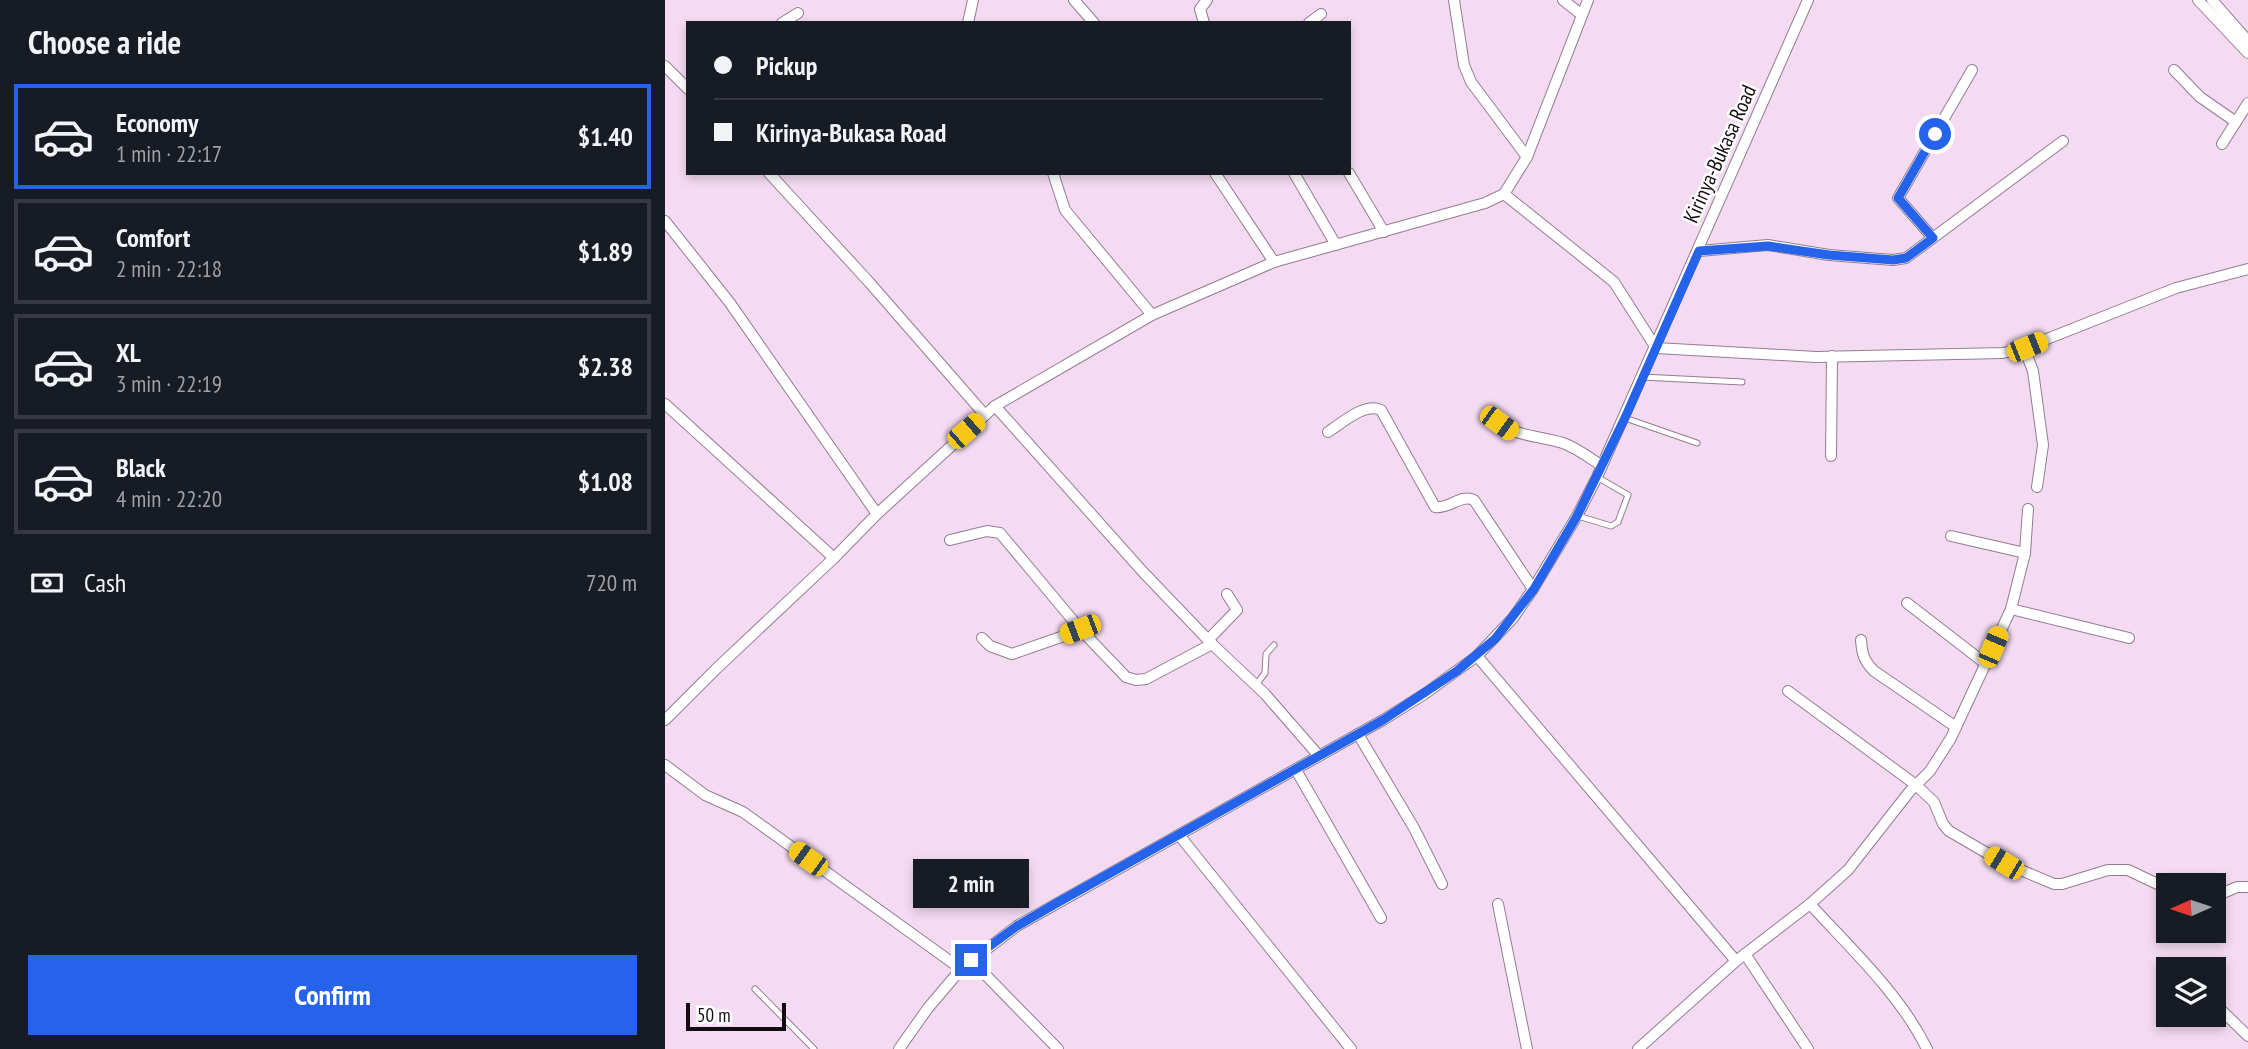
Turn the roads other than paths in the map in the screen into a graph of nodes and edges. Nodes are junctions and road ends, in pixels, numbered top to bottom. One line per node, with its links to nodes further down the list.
1 (972, 0): 14 (street)
2 (1074, 0): 15 (street)
3 (1207, 0): 16 (street)
4 (1454, 0): 28 (street)
5 (1563, 0): 12 (street)
6 (1588, 0): 12 (street)
7 (1808, 0): 39 (street, Kirinya-Bukasa Road)
8 (2198, 0): 19 (street)
9 (2212, 0): 18 (street)
10 (797, 13): 13 (street)
11 (1321, 14): 17 (street)
12 (1582, 15): 28 (street)
13 (785, 21)
14 (968, 21)
15 (1092, 21)
16 (1203, 21)
17 (1312, 21)
18 (2248, 41)
19 (2248, 53)
20 (665, 66): 23 (street)
21 (1972, 70): 37 (street)
22 (2174, 71): 25 (street)
23 (686, 87)
24 (2248, 103): 25 (street)
25 (2236, 122): 27 (street)
26 (2063, 141): 37 (street)
27 (2222, 144)
28 (1527, 157): 34 (street)
29 (771, 175): 50 (street)
30 (1054, 175): 42 (street)
31 (1216, 175): 40 (street)
32 (1295, 175): 38 (street)
33 (1350, 175): 36 (street)
34 (1504, 194): 36 (street); 43 (street)
35 (665, 221): 59 (street)
36 (1384, 232): 38 (street)
37 (1933, 238): 39 (street)
38 (1336, 245): 40 (street)
39 (1699, 251): 43 (street, Kirinya-Bukasa Road)
40 (1275, 262): 42 (street)
41 (2248, 269): 44 (street)
42 (1152, 315): 49 (street)
43 (1656, 348): 45 (street); 46 (street, Kirinya-Bukasa Road)
44 (2024, 348): 45 (street); 57 (street)
45 (1832, 356): 55 (street)
46 (1643, 377): 47 (lane); 51 (street, Kirinya-Bukasa Road)
47 (1742, 382)
48 (665, 404): 64 (street)
49 (995, 406): 50 (street); 73 (street)
50 (985, 415): 59 (street)
51 (1625, 418): 54 (lane); 56 (street, Kirinya-Bukasa Road)
52 (1499, 423): 56 (street)
53 (1328, 432): 65 (street)
54 (1697, 443)
55 (1831, 456)
56 (1599, 472): 60 (street, Kirinya-Bukasa Road); 60 (lane)
57 (2037, 487)
58 (2028, 509): 63 (street)
59 (877, 513): 64 (street)
60 (1577, 516): 65 (street, Kirinya-Bukasa Road)
61 (1951, 536): 63 (street)
62 (950, 540): 69 (street)
63 (2025, 554): 68 (street)
64 (834, 558): 79 (street)
65 (1534, 589): 75 (street, Kirinya-Bukasa Road)
66 (1227, 594): 73 (street)
67 (1907, 603): 76 (street)
68 (2011, 609): 71 (street); 76 (street)
69 (1080, 629): 70 (street); 73 (street)
70 (982, 638)
71 (2130, 638)
72 (1861, 640): 80 (street)
73 (1210, 642): 77 (street)
74 (1274, 645): 77 (lane)
75 (1477, 656): 81 (street, Kirinya-Bukasa Road); 94 (street)
76 (1986, 664): 80 (street)
77 (1255, 685): 82 (street)
78 (1788, 691): 85 (street)
79 (665, 720)
80 (1956, 727): 85 (street)
81 (1358, 734): 82 (street, Kirinya-Bukasa Road); 88 (street)
82 (1319, 756): 84 (street, Kirinya-Bukasa Road)
83 (665, 765): 96 (street)
84 (1296, 770): 86 (street, Kirinya-Bukasa Road); 93 (street)
85 (1916, 785): 87 (street); 92 (street)
86 (1179, 835): 95 (street, Kirinya-Bukasa Road); 103 (street)
87 (2156, 883)
88 (1441, 884)
89 (2248, 887): 90 (street)
90 (2226, 892)
91 (1498, 904): 104 (street)
92 (1810, 904): 94 (street); 107 (street)
93 (1381, 918)
94 (1740, 958): 105 (street); 106 (street)
95 (971, 960): 96 (street, Kirinya-Bukasa Road); 102 (street)
96 (961, 969): 101 (street, Kirinya-Bukasa Road)
97 (755, 989): 100 (lane)
98 (2226, 1015): 99 (street)
99 (2248, 1036)
100 (814, 1049)
101 (899, 1049)
102 (1058, 1049)
103 (1351, 1049)
104 (1527, 1049)
105 (1638, 1049)
106 (1808, 1049)
107 (1927, 1049)

